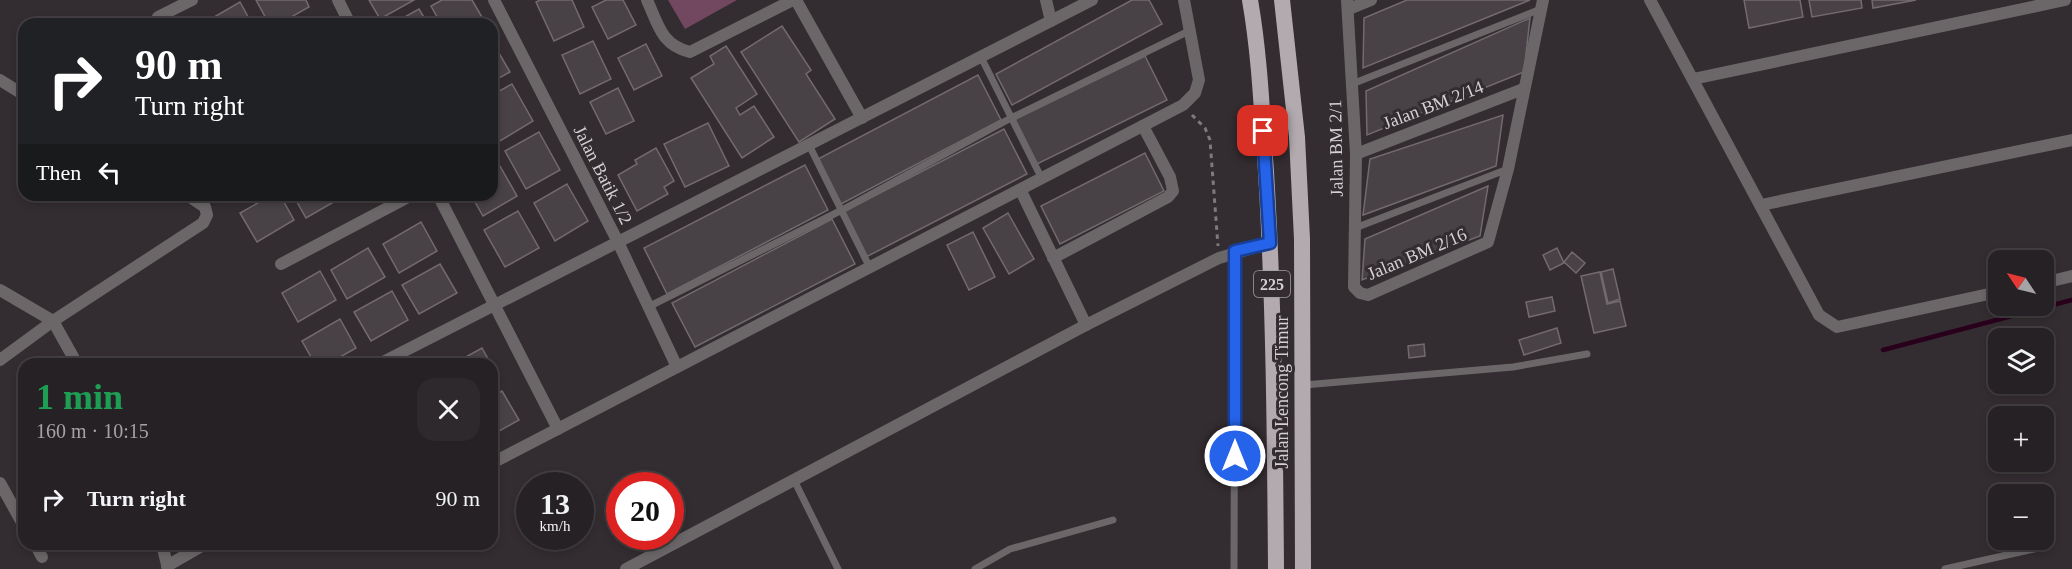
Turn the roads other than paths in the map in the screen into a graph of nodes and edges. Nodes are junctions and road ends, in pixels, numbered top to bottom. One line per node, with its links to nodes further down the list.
1 (192, 0): 16 (street)
2 (338, 0): 17 (street)
3 (494, 0): 41 (street, Jalan Batik 1/2)
4 (646, 0): 5 (street)
5 (795, 0): 26 (street)
6 (1046, 0): 18 (street)
7 (1092, 0): 18 (street)
8 (1184, 0): 19 (street)
9 (1250, 0): 42 (highway, Jalan Lencong Timur / 225)
10 (1282, 0): 61 (highway, Jalan Lencong Timur / 225)
11 (1371, 0): 14 (street)
12 (1650, 0): 21 (street)
13 (2065, 0): 21 (street)
14 (1348, 4): 23 (street, Jalan BM 2/1)
15 (1542, 4): 23 (lane); 24 (street)
16 (158, 17)
17 (347, 18)
18 (1051, 21): 20 (street)
19 (1191, 30): 27 (lane); 28 (street)
20 (981, 57): 26 (street); 27 (lane)
21 (1693, 79): 38 (street)
22 (0, 80): 25 (street)
23 (1352, 84): 31 (street, Jalan BM 2/1)
24 (1523, 89): 31 (street, Jalan BM 2/14); 32 (street)
25 (18, 91)
26 (862, 118): 30 (street)
27 (1011, 118): 33 (lane); 39 (lane)
28 (1143, 126): 33 (street); 44 (street)
29 (2072, 140): 38 (street)
30 (810, 145): 39 (lane); 41 (street)
31 (1356, 154): 40 (street, Jalan BM 2/1)
32 (1508, 169): 40 (lane); 50 (street, Jalan BM 2/16)
33 (1042, 179): 34 (street)
34 (1021, 191): 44 (street); 46 (street)
35 (196, 201): 54 (street)
36 (401, 201): 45 (street)
37 (441, 201): 52 (street)
38 (1761, 205): 51 (street)
39 (842, 210): 46 (lane); 53 (lane)
40 (1355, 228): 50 (street, Jalan BM 2/1)
41 (618, 242): 52 (street); 53 (street, Jalan Batik 1/2)
42 (1270, 243): 43 (street); 81 (highway, Jalan Lencong Timur / 225)
43 (1235, 251): 55 (street); 80 (lane)
44 (1053, 258): 55 (street)
45 (281, 264)
46 (870, 268): 60 (street)
47 (2072, 276): 48 (street)
48 (2054, 280)
49 (0, 290): 54 (street)
50 (1360, 293)
51 (1988, 294)
52 (495, 306): 58 (street); 62 (street)
53 (648, 307): 60 (street, Jalan Batik 1/2)
54 (53, 321): 57 (street); 59 (street)
55 (1086, 325): 64 (street)
56 (1587, 354): 61 (lane)
57 (74, 358)
58 (391, 358)
59 (0, 360)
60 (677, 367): 62 (street)
61 (1301, 385): 82 (highway, Jalan Lencong Timur / 225)
62 (558, 429): 63 (street)
63 (498, 461)
64 (795, 480): 73 (street); 78 (lane)
65 (0, 483): 66 (street)
66 (18, 515)
67 (1113, 520): 79 (lane)
68 (38, 550): 74 (street)
69 (163, 550): 75 (street)
70 (196, 550): 75 (street)
71 (653, 550): 73 (lane)
72 (2031, 550): 76 (lane)
73 (655, 553): 77 (street)
74 (42, 557)
75 (167, 567)
76 (1965, 567): 83 (lane)
77 (626, 569)
78 (838, 569)
79 (975, 569)
80 (1234, 569)
81 (1275, 569)
82 (1303, 569)
83 (1946, 569)

